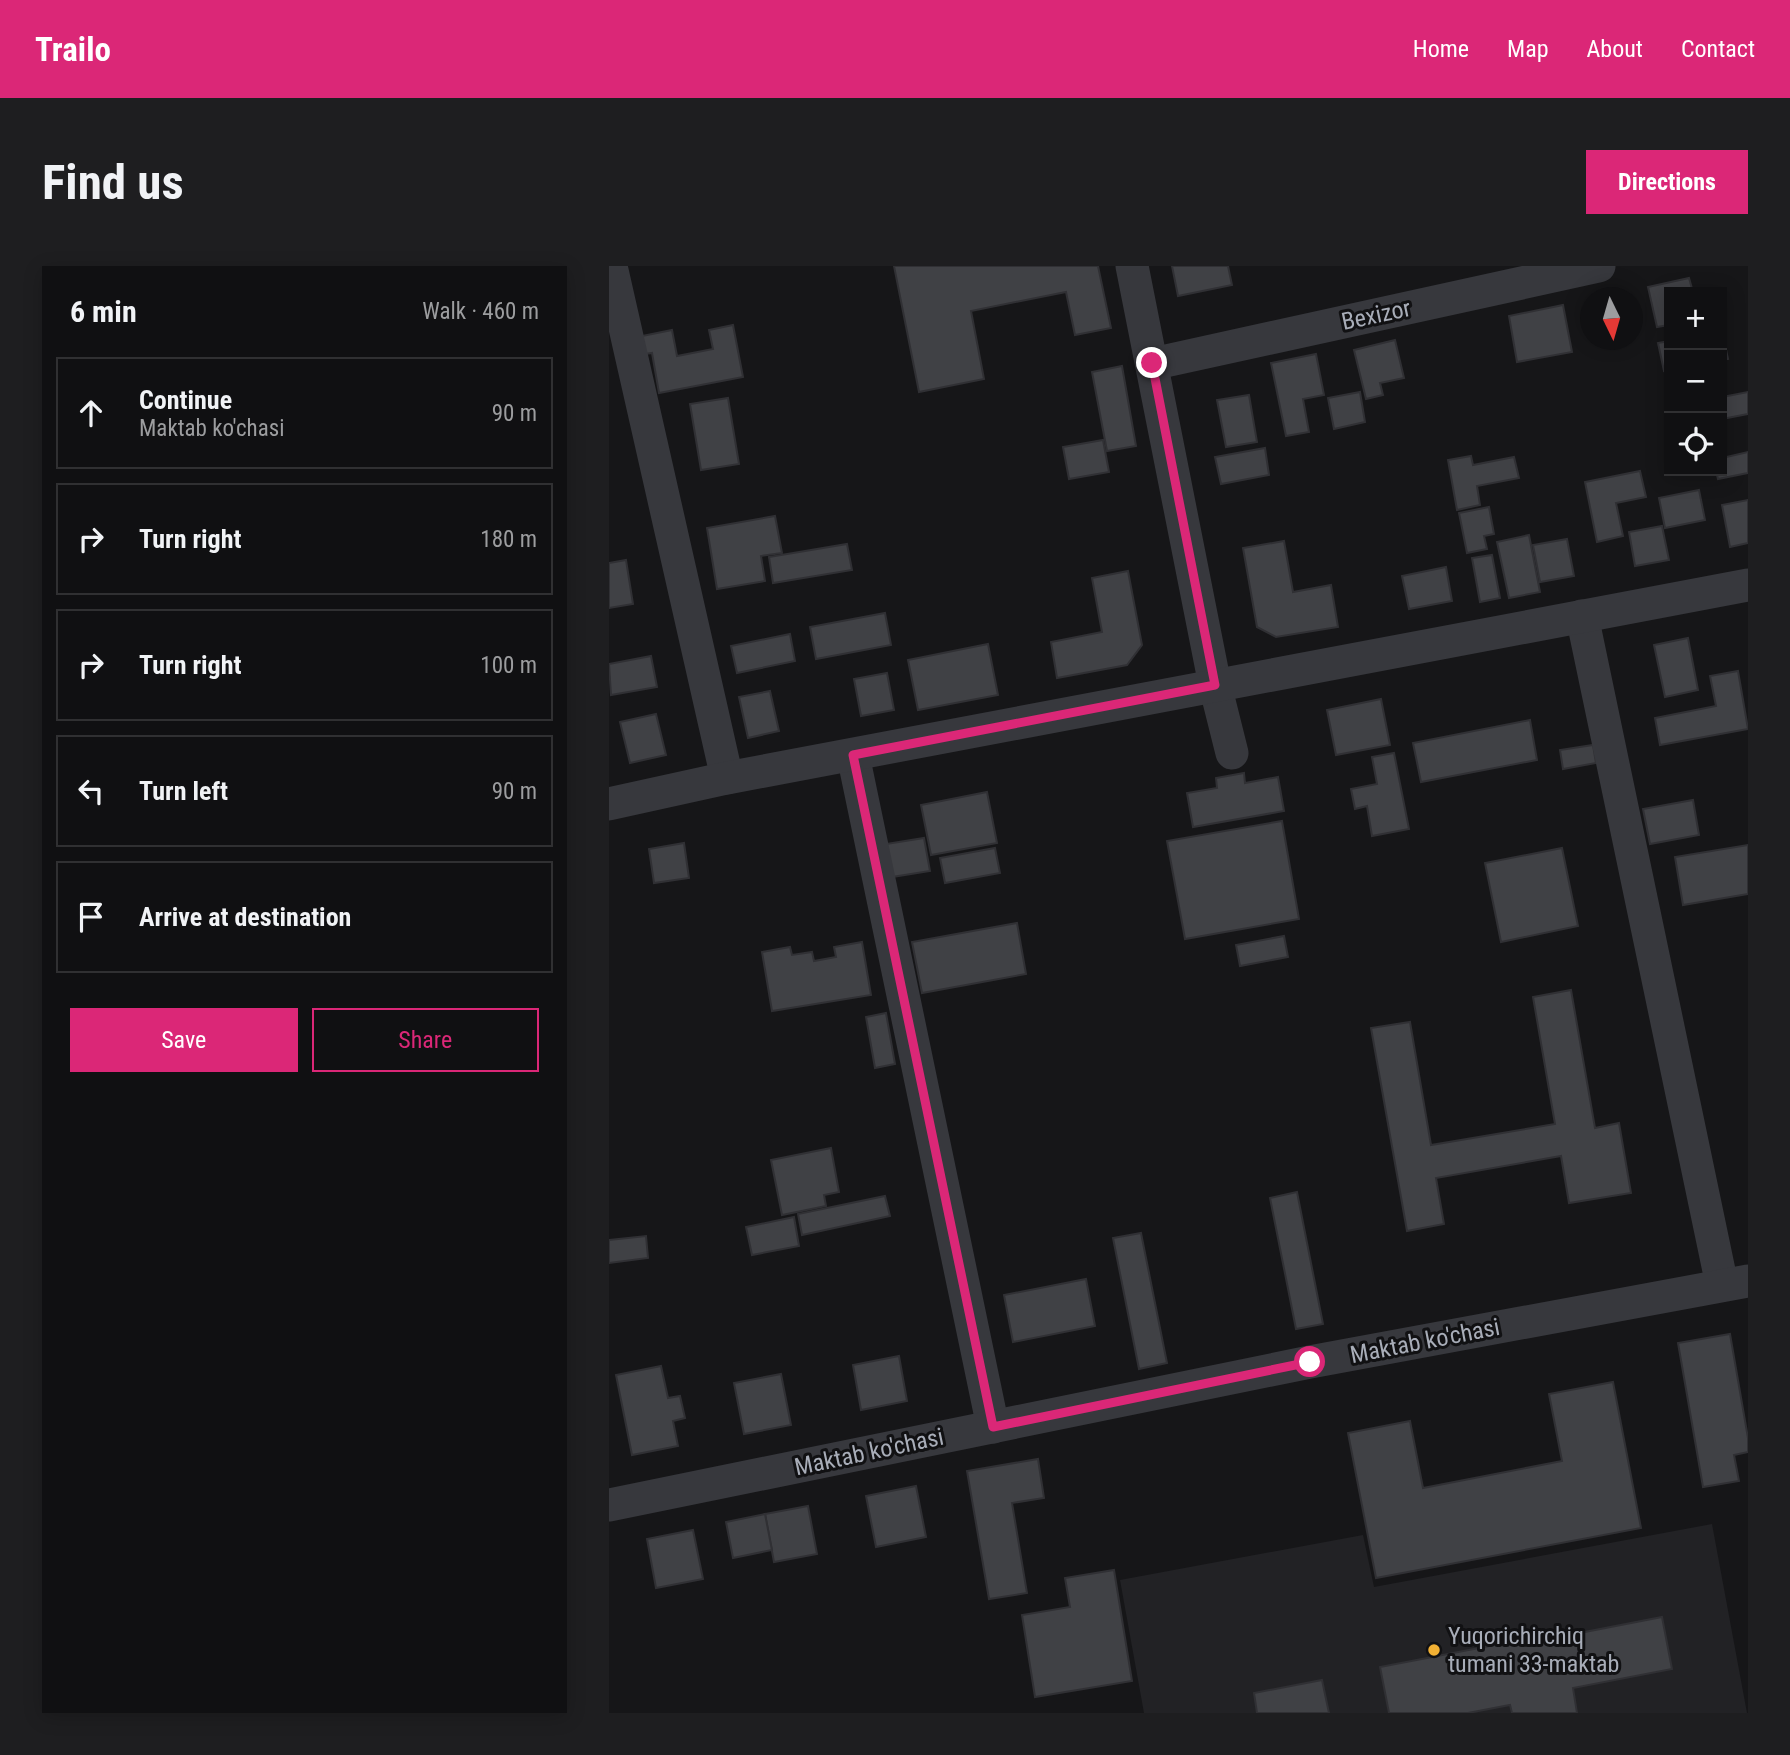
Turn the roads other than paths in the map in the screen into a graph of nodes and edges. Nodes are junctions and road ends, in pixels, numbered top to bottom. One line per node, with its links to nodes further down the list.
1 (611, 266): 10 (street)
2 (1132, 266): 4 (street)
3 (1599, 266): 4 (street, Bexizor)
4 (1152, 363): 7 (street)
5 (1748, 585): 6 (street)
6 (1583, 616): 7 (street); 12 (street)
7 (1215, 685): 8 (street); 9 (street)
8 (1232, 753)
9 (853, 755): 10 (street); 13 (street)
10 (727, 778): 11 (street)
11 (609, 804)
12 (1735, 1283): 13 (street, Maktab ko'chasi)
13 (993, 1427): 14 (street, Maktab ko'chasi)
14 (609, 1506)

